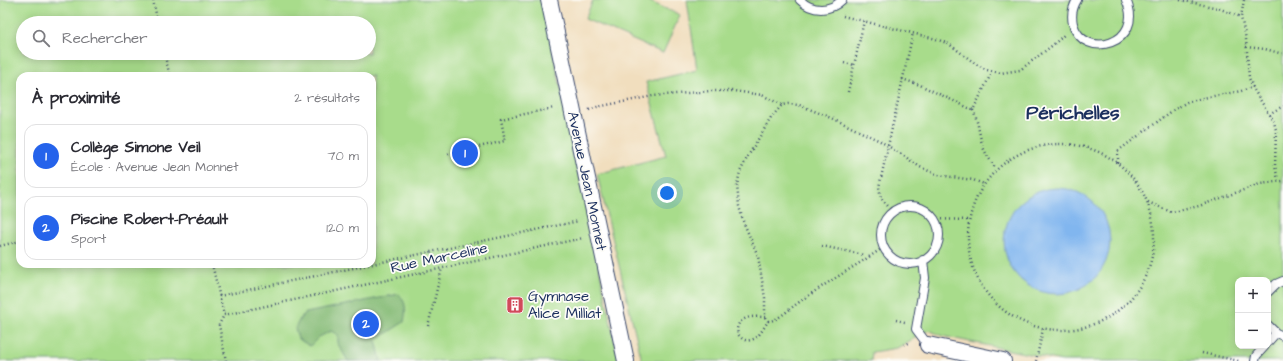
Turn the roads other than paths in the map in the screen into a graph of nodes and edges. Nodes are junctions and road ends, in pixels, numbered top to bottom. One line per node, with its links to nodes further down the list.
1 (549, 0): 13 (street, Avenue Jean Monnet)
2 (800, 0): 3 (lane)
3 (842, 0)
4 (1077, 0): 5 (lane)
5 (1126, 0)
6 (923, 260): 6 (lane); 11 (lane)
7 (1283, 281): 8 (lane)
8 (1271, 289)
9 (1271, 327): 10 (lane)
10 (1279, 334)
11 (928, 345): 14 (street)
12 (1262, 349): 15 (lane)
13 (626, 361)
14 (1003, 361)
15 (1255, 361)

